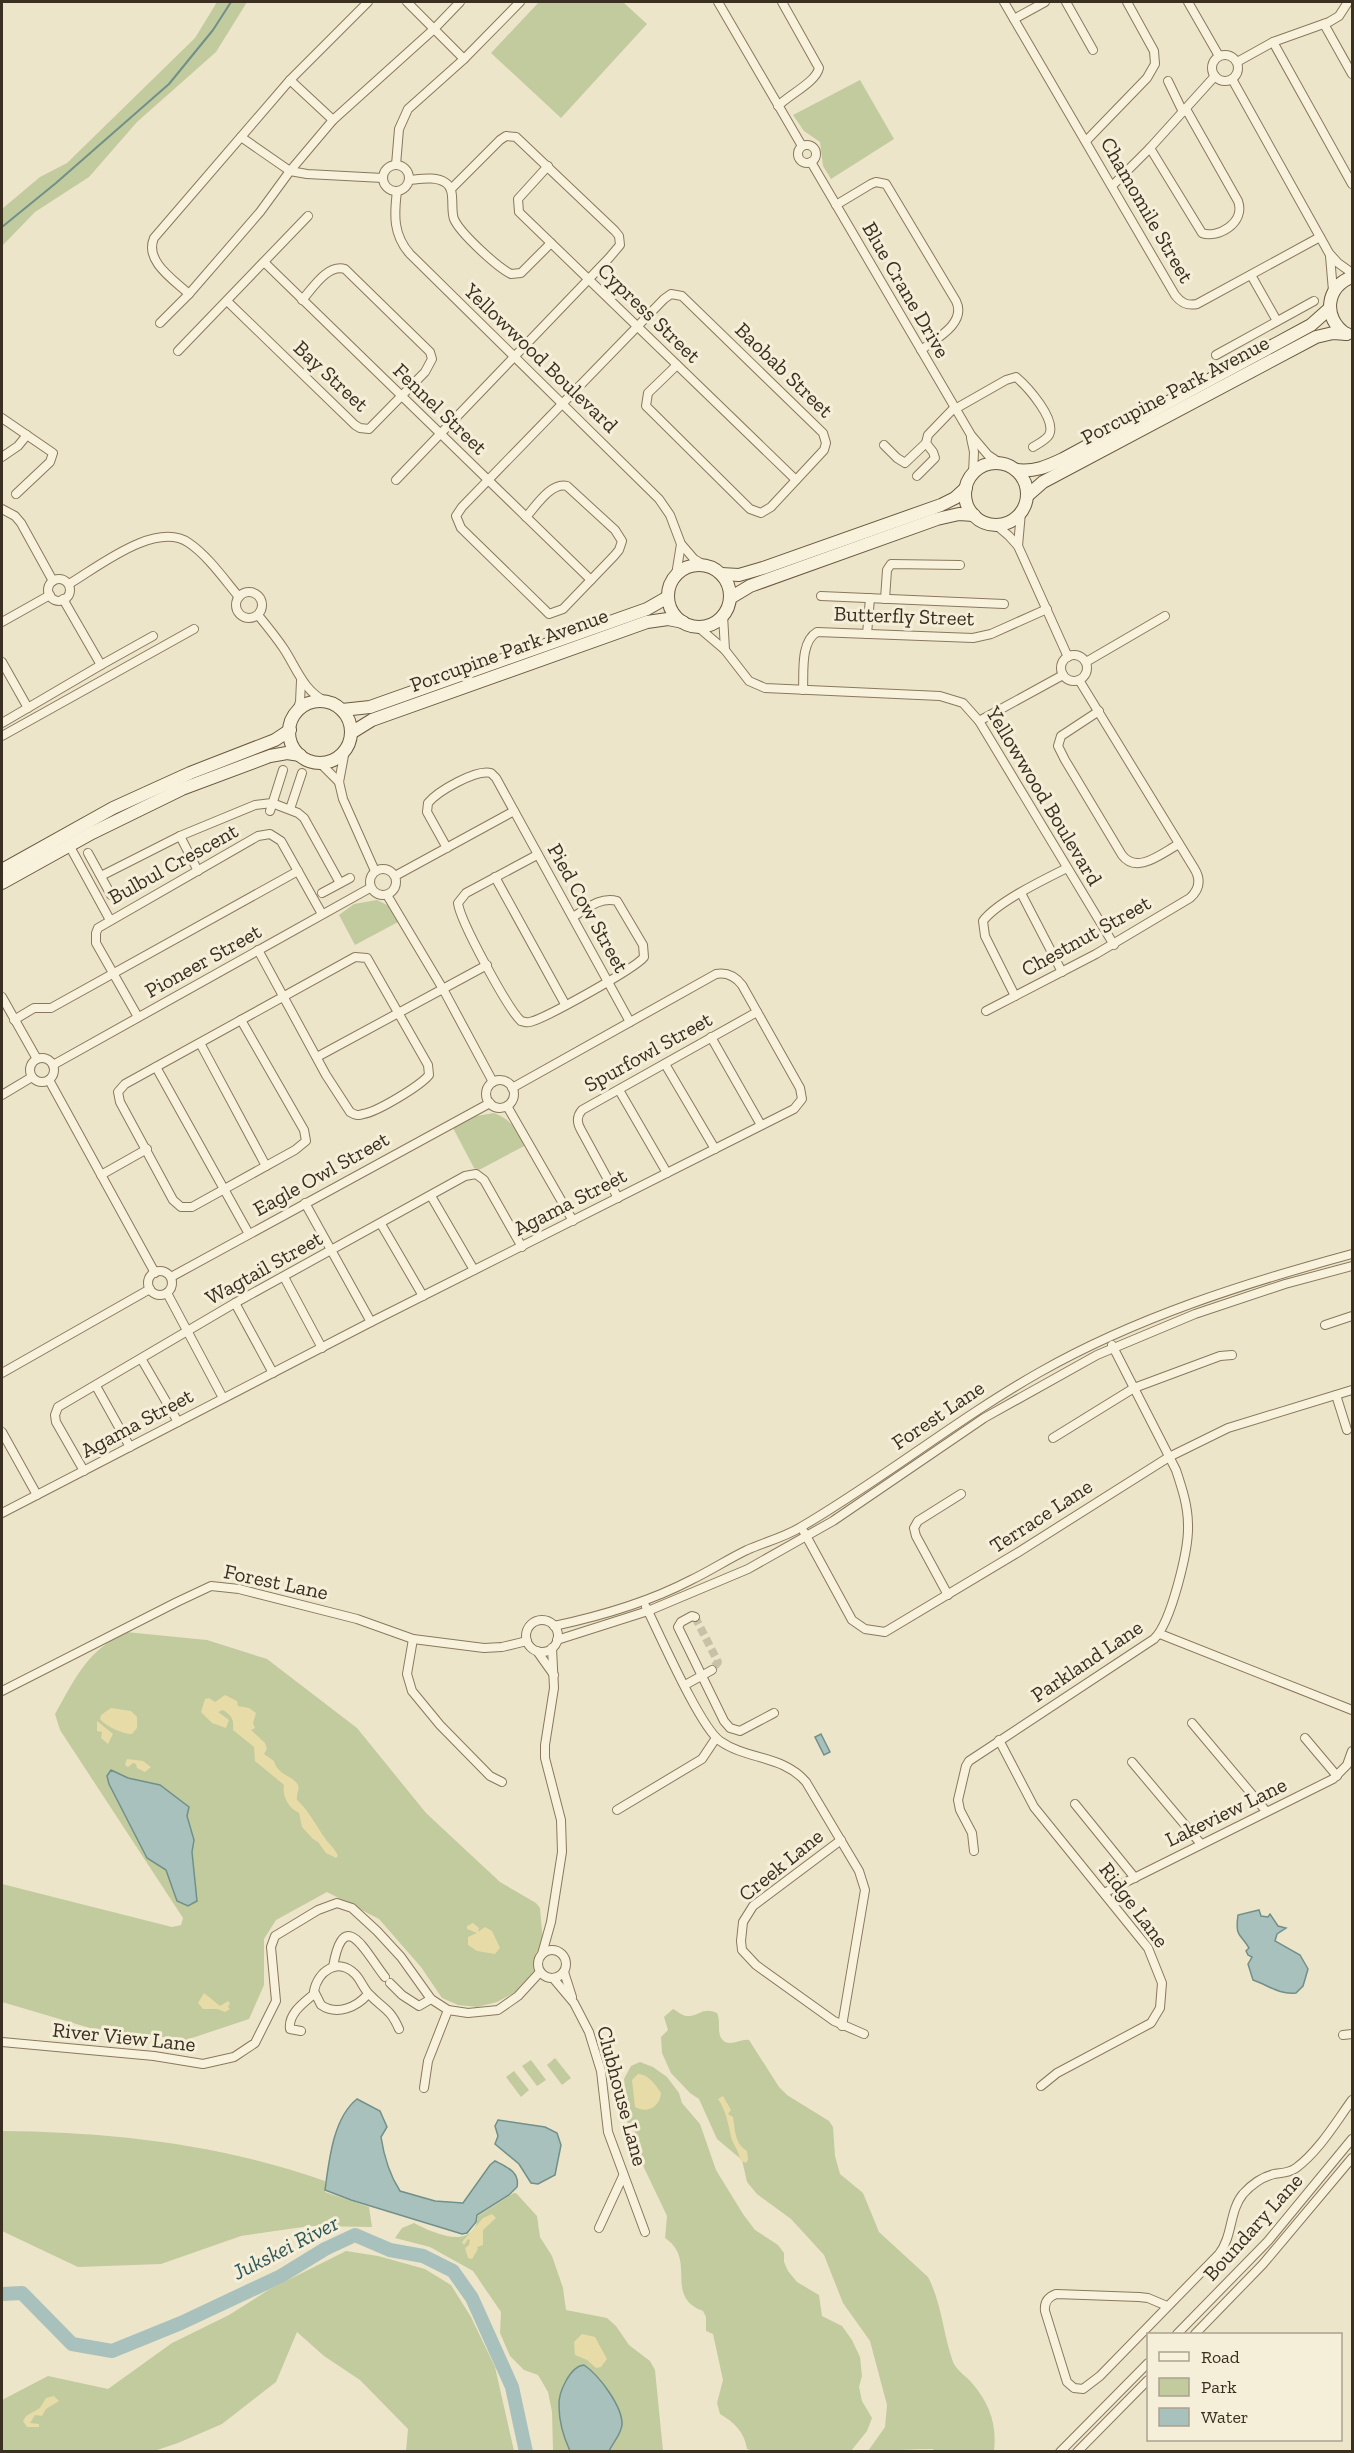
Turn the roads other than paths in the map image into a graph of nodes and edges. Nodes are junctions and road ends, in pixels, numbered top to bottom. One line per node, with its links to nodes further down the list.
1 (368, 2): 24 (street)
2 (407, 2): 15 (street)
3 (460, 2): 15 (street)
4 (520, 2): 19 (street)
5 (718, 2): 26 (street)
6 (782, 2): 26 (street)
7 (1004, 2): 13 (street, Chamomile Street)
8 (1045, 2): 13 (street)
9 (1066, 2): 17 (street)
10 (1127, 2): 30 (street)
11 (1188, 2): 18 (street)
12 (1348, 2): 14 (street)
13 (1014, 20): 30 (street, Chamomile Street)
14 (1324, 24): 16 (street); 21 (street)
15 (434, 29): 19 (street); 28 (street)
16 (1274, 42): 20 (street); 39 (street)
17 (1093, 50)
18 (1219, 56): 20 (street); 22 (street)
19 (464, 59): 34 (street)
20 (1237, 62): 23 (street)
21 (1353, 74)
22 (1215, 76): 23 (street); 27 (street)
23 (1232, 79): 45 (street)
24 (290, 80): 28 (street); 29 (street)
25 (1168, 81): 27 (street)
26 (776, 102): 31 (street)
27 (1185, 110): 32 (street); 32 (street)
28 (333, 120): 36 (street)
29 (241, 137): 36 (street); 53 (street)
30 (1086, 141): 40 (street, Chamomile Street)
31 (802, 147): 33 (street); 33 (street)
32 (1150, 148): 40 (street)
33 (811, 162): 43 (street, Blue Crane Drive)
34 (396, 165): 37 (street); 38 (street)
35 (548, 166): 41 (street); 46 (street, Cypress Street); 51 (street)
36 (290, 171): 37 (street); 53 (street)
37 (383, 178): 42 (street)
38 (409, 180): 41 (street); 42 (street)
39 (1353, 184)
40 (1112, 186): 49 (street, Chamomile Street)
41 (451, 189): 46 (street)
42 (397, 191): 65 (street, Yellowwood Boulevard)
43 (836, 204): 62 (street, Blue Crane Drive); 62 (street)
44 (308, 216): 48 (street)
45 (1320, 237): 47 (street); 49 (street, Chamomile Street)
46 (551, 243): 51 (street, Cypress Street)
47 (1329, 253): 50 (street); 52 (street)
48 (264, 262): 54 (street, Fennel Street); 55 (street)
49 (1251, 275): 58 (street)
50 (1353, 275): 52 (street)
51 (589, 279): 60 (street, Cypress Street); 65 (street)
52 (1334, 291): 57 (street)
53 (189, 294): 59 (street)
54 (302, 300): 67 (street, Fennel Street); 67 (street, Bay Street)
55 (227, 301): 63 (street); 67 (street, Bay Street)
56 (1314, 301): 58 (street)
57 (1329, 309): 61 (street); 79 (street, Porcupine Park Avenue)
58 (1277, 321): 64 (street)
59 (160, 323)
60 (637, 326): 66 (street, Cypress Street); 68 (street); 84 (street, Baobab Street)
61 (1350, 335): 87 (street, Porcupine Park Avenue)
62 (921, 350): 69 (street, Blue Crane Drive)
63 (178, 351)
64 (1216, 355)
65 (514, 357): 68 (street, Yellowwood Boulevard); 71 (street)
66 (677, 365): 84 (street, Cypress Street); 84 (street, Baobab Street)
67 (402, 397): 71 (street, Fennel Street)
68 (562, 403): 83 (street); 93 (street, Yellowwood Boulevard)
69 (954, 408): 73 (street, Blue Crane Drive); 74 (street); 76 (street)
70 (2, 418): 72 (street)
71 (439, 434): 82 (street); 83 (street, Fennel Street)
72 (27, 435): 77 (street); 86 (street)
73 (971, 435): 78 (street, Blue Crane Drive); 80 (street, Blue Crane Drive)
74 (926, 443): 75 (street); 81 (street)
75 (884, 445)
76 (1034, 447)
77 (2, 457)
78 (1000, 463): 79 (street); 80 (street)
79 (1016, 470): 87 (street)
80 (973, 473): 85 (street)
81 (917, 476)
82 (396, 480)
83 (488, 480): 91 (street, Fennel Street); 99 (street)
84 (796, 480)
85 (966, 488): 90 (street); 97 (street)
86 (16, 494)
87 (1027, 496): 89 (street)
88 (2, 509): 100 (street)
89 (1021, 512): 92 (street); 94 (street)
90 (974, 514): 92 (street); 106 (street)
91 (526, 518): 99 (street, Fennel Street); 99 (street)
92 (995, 524): 94 (street)
93 (681, 544): 95 (street, Yellowwood Boulevard); 98 (street, Yellowwood Boulevard)
94 (1018, 546): 111 (street)
95 (704, 565): 97 (street); 98 (street)
96 (960, 565): 109 (street)
97 (721, 574): 106 (street)
98 (676, 575): 105 (street)
99 (591, 580)
100 (53, 581): 101 (street); 102 (street)
101 (69, 584): 104 (street); 108 (street)
102 (50, 595): 108 (street); 115 (street)
103 (821, 596): 107 (street)
104 (239, 597): 112 (street); 112 (street)
105 (668, 597): 116 (street); 132 (street, Porcupine Park Avenue)
106 (729, 598): 113 (street)
107 (870, 598): 109 (street); 119 (street)
108 (63, 599): 125 (street)
109 (885, 599): 110 (street)
110 (1004, 604)
111 (1047, 609): 119 (street, Butterfly Street); 122 (street)
112 (258, 615): 127 (street)
113 (723, 615): 117 (street); 121 (street)
114 (1165, 616): 124 (street)
115 (2, 622)
116 (683, 622): 117 (street); 138 (street, Porcupine Park Avenue)
117 (698, 627): 121 (street, Yellowwood Boulevard)
118 (194, 629): 139 (street)
119 (867, 634): 129 (street, Butterfly Street)
120 (153, 636): 125 (street)
121 (725, 650): 129 (street, Yellowwood Boulevard)
122 (1068, 657): 124 (street); 126 (street)
123 (2, 662): 131 (street)
124 (1086, 662): 128 (street)
125 (101, 665): 131 (street)
126 (1063, 675): 128 (street); 135 (street)
127 (301, 680): 130 (street); 134 (street)
128 (1079, 680): 133 (street)
129 (803, 690): 135 (street, Yellowwood Boulevard)
130 (327, 702): 132 (street); 134 (street)
131 (28, 708): 136 (street)
132 (342, 710): 138 (street)
133 (1099, 711): 150 (street); 150 (street)
134 (296, 713): 137 (street)
135 (979, 721): 155 (street, Yellowwood Boulevard)
136 (2, 723)
137 (290, 730): 141 (street); 156 (street)
138 (351, 733): 140 (street)
139 (2, 736)
140 (345, 750): 142 (street); 145 (street)
141 (300, 755): 142 (street); 151 (street)
142 (320, 763): 145 (street)
143 (283, 770): 146 (street)
144 (302, 773): 147 (street)
145 (339, 782): 159 (street)
146 (271, 807): 147 (street); 149 (street)
147 (290, 809): 165 (street)
148 (514, 811): 152 (street); 152 (street, Pied Cow Street); 154 (street, Pied Cow Street)
149 (180, 836): 157 (street); 160 (street)
150 (1179, 843): 174 (street, Chestnut Street)
151 (69, 845): 164 (street); 173 (street)
152 (447, 848): 161 (street)
153 (88, 853): 160 (street)
154 (537, 855): 162 (street); 172 (street, Pied Cow Street)
155 (1067, 868): 168 (street); 174 (street, Yellowwood Boulevard)
156 (2, 870)
157 (198, 871): 158 (street, Bulbul Crescent); 173 (street, Bulbul Crescent)
158 (298, 871): 171 (street, Bulbul Crescent); 178 (street)
159 (375, 871): 161 (street); 166 (street)
160 (101, 876): 169 (street)
161 (395, 876): 170 (street)
162 (495, 877): 176 (street); 184 (street)
163 (350, 878): 165 (street)
164 (2, 883)
165 (340, 883): 167 (street)
166 (370, 888): 170 (street); 171 (street, Pioneer Street)
167 (322, 893)
168 (1021, 893): 177 (street); 182 (street)
169 (111, 895)
170 (387, 895): 180 (street)
171 (322, 915): 175 (street, Pioneer Street)
172 (573, 917): 179 (street, Pied Cow Street); 179 (street)
173 (110, 920): 178 (street, Bulbul Crescent)
174 (1114, 945): 177 (street, Chestnut Street)
175 (258, 950): 181 (street); 188 (street, Pioneer Street)
176 (487, 964): 180 (street); 184 (street)
177 (1062, 972): 182 (street, Chestnut Street)
178 (113, 974): 188 (street, Bulbul Crescent); 189 (street)
179 (608, 982): 184 (street); 191 (street, Pied Cow Street)
180 (443, 989): 187 (street); 201 (street)
181 (284, 995): 187 (street); 190 (street); 194 (street)
182 (1015, 996): 185 (street, Chestnut Street)
183 (2, 997): 189 (street)
184 (565, 1004)
185 (986, 1011)
186 (757, 1012): 191 (street, Agama Street); 192 (street, Spurfowl Street); 207 (street, Agama Street)
187 (398, 1014): 194 (street); 194 (street)
188 (138, 1017): 197 (street, Pioneer Street)
189 (14, 1020): 195 (street)
190 (241, 1020): 193 (street); 210 (street)
191 (630, 1022): 202 (street, Agama Street)
192 (711, 1037): 196 (street, Spurfowl Street); 207 (street)
193 (200, 1043): 198 (street); 210 (street)
194 (317, 1057)
195 (37, 1059): 197 (street); 199 (street)
196 (664, 1064): 203 (street, Spurfowl Street); 209 (street)
197 (53, 1065): 200 (street)
198 (156, 1067): 208 (street); 213 (street)
199 (32, 1077): 200 (street); 204 (street)
200 (49, 1080): 212 (street)
201 (494, 1082): 202 (street); 205 (street)
202 (512, 1088): 206 (street)
203 (619, 1090): 211 (street); 215 (street, Spurfowl Street)
204 (2, 1095)
205 (490, 1103): 206 (street); 216 (street, Eagle Owl Street)
206 (507, 1106): 217 (street)
207 (761, 1125): 209 (street, Agama Street)
208 (147, 1149): 212 (street); 213 (street)
209 (715, 1149): 211 (street, Agama Street)
210 (266, 1166): 213 (street)
211 (667, 1173): 215 (street, Agama Street)
212 (101, 1175): 225 (street)
213 (223, 1190): 219 (street)
214 (431, 1196): 218 (street, Wagtail Street); 220 (street, Wagtail Street); 224 (street)
215 (618, 1198): 217 (street, Agama Street)
216 (305, 1203): 219 (street, Eagle Owl Street); 221 (street)
217 (573, 1221): 220 (street, Agama Street)
218 (381, 1224): 221 (street, Wagtail Street); 230 (street)
219 (249, 1234): 226 (street, Eagle Owl Street)
220 (522, 1247): 224 (street, Agama Street)
221 (333, 1250): 227 (street, Wagtail Street); 233 (street)
222 (1353, 1254): 236 (street, Forest Lane)
223 (1353, 1266): 238 (street, Forest Lane)
224 (474, 1270): 230 (street, Agama Street)
225 (154, 1273): 226 (street); 228 (street)
226 (171, 1277): 229 (street)
227 (284, 1277): 231 (street, Wagtail Street); 237 (street)
228 (150, 1289): 229 (street); 242 (street)
229 (166, 1293): 235 (street)
230 (423, 1296): 233 (street, Agama Street)
231 (236, 1304): 235 (street, Wagtail Street); 241 (street)
232 (1353, 1317): 234 (street)
233 (371, 1322): 237 (street, Agama Street)
234 (1325, 1325)
235 (187, 1333): 240 (street, Wagtail Street); 247 (street)
236 (1109, 1339): 238 (street, Parkland Lane); 258 (street, Forest Lane)
237 (322, 1348): 241 (street, Agama Street)
238 (1114, 1349): 244 (street, Parkland Lane); 259 (street, Forest Lane)
239 (1233, 1355): 244 (street)
240 (142, 1360): 243 (street, Wagtail Street); 248 (street)
241 (273, 1372): 247 (street, Agama Street)
242 (2, 1373)
243 (96, 1386): 252 (street); 254 (street, Wagtail Street)
244 (1134, 1388): 251 (street); 253 (street, Parkland Lane)
245 (1353, 1390): 246 (street, Terrace Lane)
246 (1336, 1395): 249 (street); 253 (street, Terrace Lane)
247 (223, 1398): 248 (street, Agama Street)
248 (178, 1422): 252 (street, Agama Street)
249 (1347, 1430)
250 (2, 1432): 256 (street)
251 (1053, 1438)
252 (130, 1447): 254 (street, Agama Street)
253 (1169, 1457): 260 (street, Terrace Lane); 265 (street, Parkland Lane)
254 (84, 1471): 256 (street, Agama Street)
255 (961, 1494): 260 (street)
256 (37, 1495): 257 (street, Agama Street)
257 (2, 1513)
258 (801, 1527): 259 (street, Terrace Lane); 261 (street, Forest Lane)
259 (807, 1537): 260 (street, Terrace Lane); 262 (street, Forest Lane)
260 (948, 1595)
261 (643, 1600): 262 (street); 264 (street, Forest Lane)
262 (648, 1611): 268 (street, Forest Lane); 273 (street)
263 (695, 1617): 272 (street)
264 (554, 1626): 267 (street); 268 (street)
265 (1160, 1634): 275 (street); 280 (street, Parkland Lane)
266 (413, 1639): 267 (street, Forest Lane); 274 (street, Forest Lane); 284 (street)
267 (527, 1641): 269 (street)
268 (555, 1644): 269 (street); 271 (street)
269 (537, 1651): 271 (street)
270 (712, 1670): 272 (street)
271 (554, 1676): 293 (street)
272 (700, 1677): 273 (street); 276 (street)
273 (685, 1685): 278 (street)
274 (2, 1691)
275 (1353, 1710)
276 (774, 1713)
277 (1192, 1724): 287 (street)
278 (716, 1738): 286 (street); 288 (street, Creek Lane)
279 (1305, 1738): 283 (street)
280 (999, 1740): 290 (street, Parkland Lane); 292 (street, Ridge Lane)
281 (1353, 1751): 283 (street)
282 (1132, 1762): 289 (street)
283 (1337, 1776): 287 (street, Lakeview Lane)
284 (502, 1782)
285 (1074, 1804): 291 (street)
286 (617, 1810)
287 (1266, 1811): 289 (street, Lakeview Lane)
288 (841, 1840): 305 (street); 305 (street, Creek Lane)
289 (1201, 1844): 291 (street, Lakeview Lane)
290 (974, 1851)
291 (1135, 1878): 292 (street, Lakeview Lane)
292 (1104, 1893): 310 (street, Ridge Lane)
293 (550, 1926): 294 (street); 295 (street)
294 (559, 1952): 295 (street); 298 (street)
295 (542, 1954): 297 (street)
296 (333, 1967): 300 (street); 301 (street); 302 (street)
297 (540, 1972): 299 (street); 304 (street, River View Lane)
298 (564, 1972): 299 (street); 303 (street, Clubhouse Lane)
299 (553, 1978): 303 (street, Clubhouse Lane)
300 (314, 1994): 301 (street); 307 (street)
301 (368, 1994): 306 (street)
302 (431, 1999): 304 (street, River View Lane); 309 (street, River View Lane)
303 (574, 2003): 315 (street, Clubhouse Lane)
304 (448, 2010): 311 (street)
305 (842, 2026): 308 (street, Creek Lane)
306 (399, 2030)
307 (301, 2031)
308 (864, 2034)
309 (2, 2042)
310 (1041, 2086)
311 (424, 2088)
312 (1353, 2100): 318 (street)
313 (1353, 2139): 319 (street, Boundary Lane)
314 (1353, 2158): 320 (street, Boundary Lane)
315 (623, 2176): 316 (street); 317 (street, Clubhouse Lane)
316 (599, 2228)
317 (645, 2232)
318 (1167, 2307): 318 (street)
319 (1178, 2333)
320 (1196, 2333)
321 (1147, 2365): 323 (street)
322 (1147, 2382): 324 (street)
323 (1060, 2451)
324 (1077, 2451)

